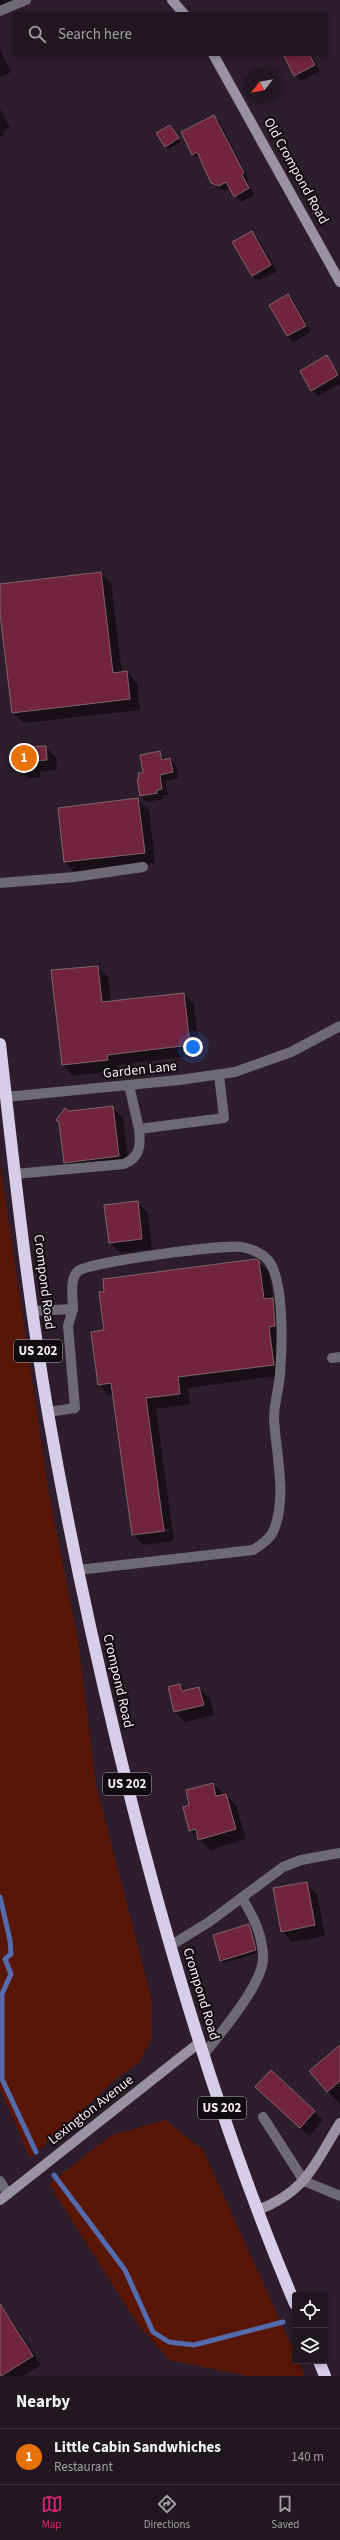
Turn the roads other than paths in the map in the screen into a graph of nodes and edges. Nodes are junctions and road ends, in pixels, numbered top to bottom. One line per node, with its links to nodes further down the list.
1 (26, 0): 3 (street)
2 (172, 0): 4 (street)
3 (0, 11)
4 (182, 12)
5 (214, 56): 6 (street, Old Crompond Road)
6 (340, 282)
7 (143, 867): 8 (street)
8 (0, 884)
9 (340, 1026): 11 (street, Garden Lane)
10 (0, 1044): 13 (highway, Crompond Road / US 202)
11 (219, 1075): 12 (street, Garden Lane); 14 (street)
12 (129, 1085): 13 (street, Garden Lane); 14 (street)
13 (6, 1097): 15 (highway, Crompond Road / US 202)
14 (139, 1129): 15 (street)
15 (15, 1174): 17 (highway, Crompond Road / US 202)
16 (73, 1308): 17 (street); 18 (street); 19 (street)
17 (33, 1311): 18 (highway, Crompond Road / US 202)
18 (48, 1412): 19 (highway, Crompond Road / US 202)
19 (78, 1570): 22 (highway, Crompond Road / US 202)
20 (340, 1853): 21 (street)
21 (242, 1898): 22 (street); 23 (street)
22 (170, 1946): 23 (highway, Crompond Road / US 202)
23 (202, 2048): 29 (street, Lexington Avenue); 30 (highway, Crompond Road / US 202)
24 (263, 2117): 27 (street)
25 (340, 2123): 27 (street)
26 (0, 2181): 29 (street)
27 (304, 2181): 28 (street); 30 (street)
28 (340, 2196)
29 (4, 2197)
30 (258, 2210): 31 (highway, Crompond Road / US 202)
31 (292, 2296)
32 (320, 2364): 33 (highway)
33 (325, 2376)

